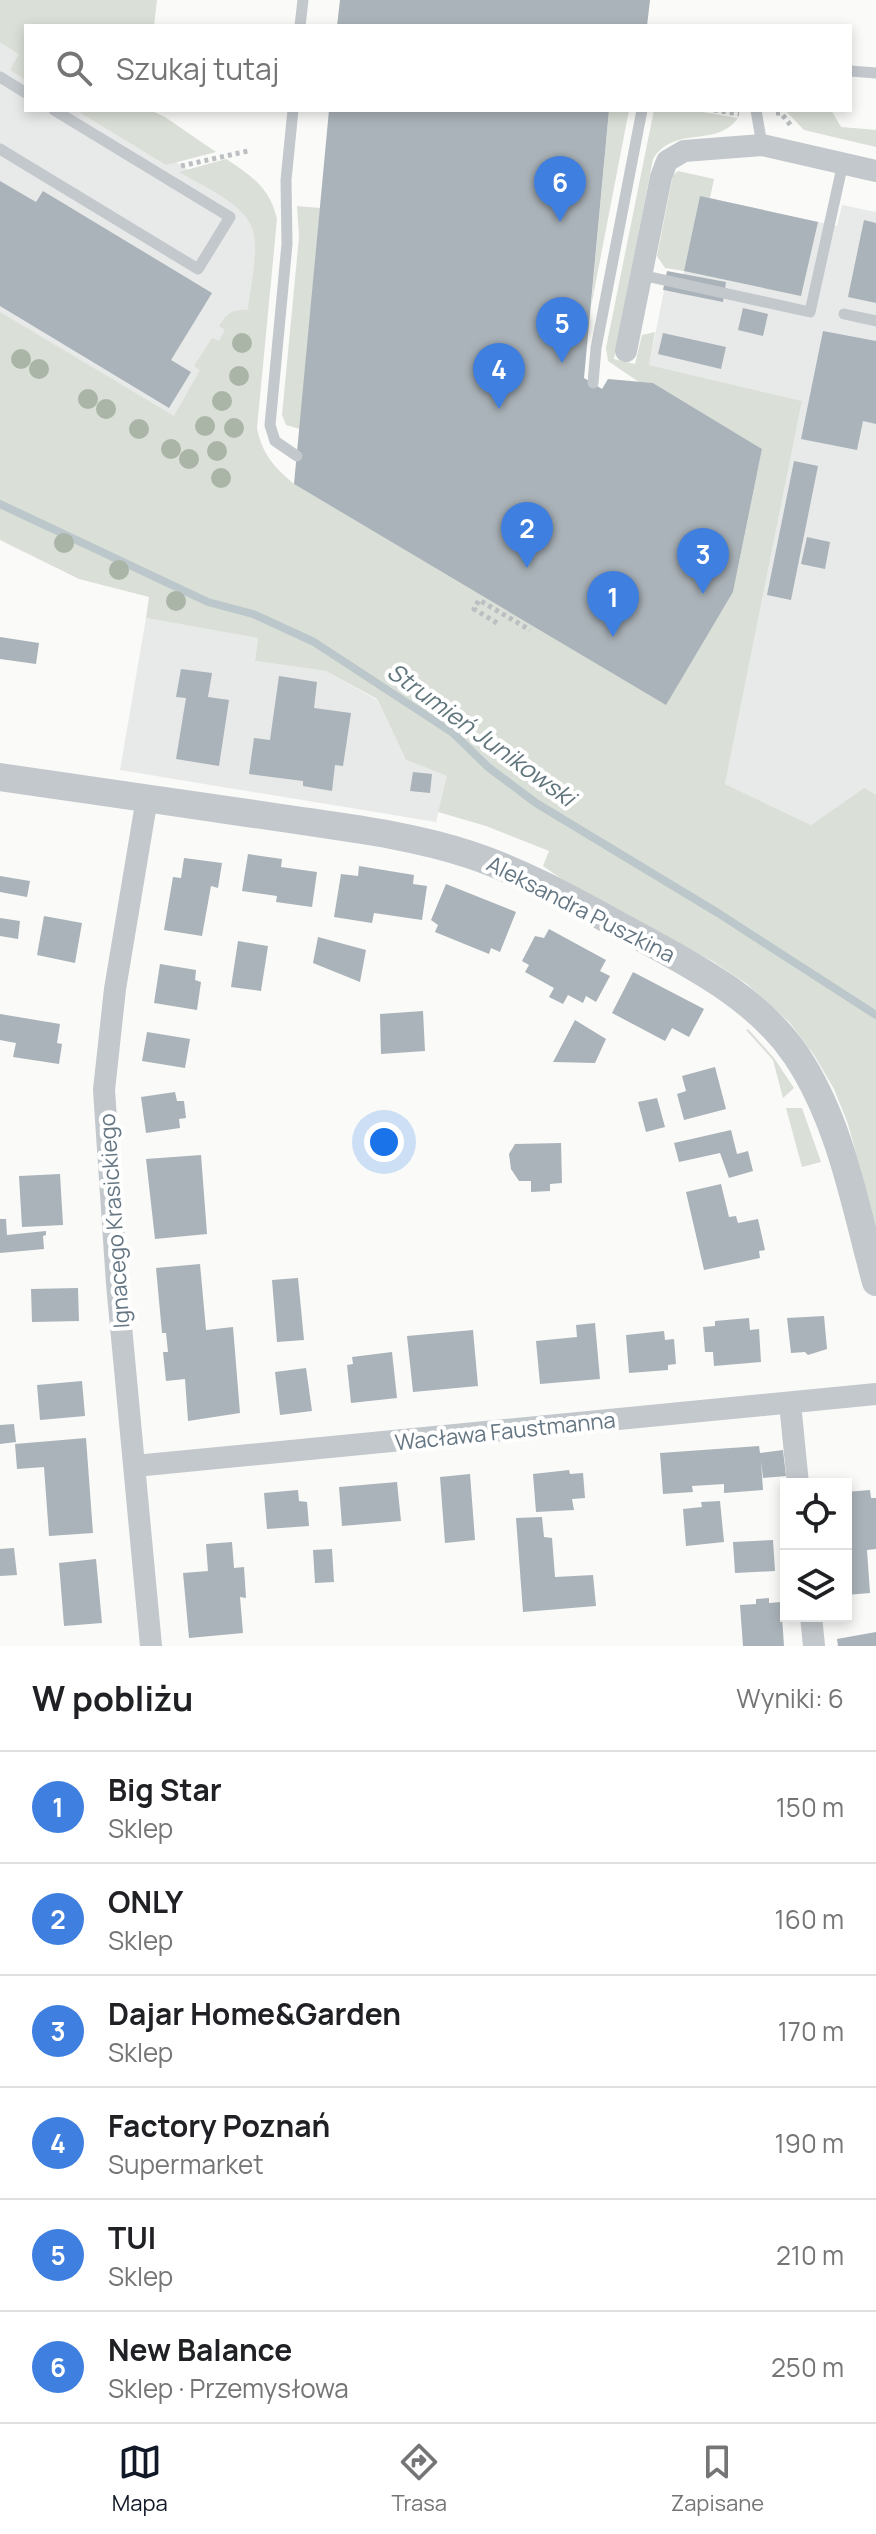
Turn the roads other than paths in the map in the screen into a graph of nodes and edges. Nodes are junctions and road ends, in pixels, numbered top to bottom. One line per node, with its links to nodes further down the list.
1 (303, 0): 2 (lane)
2 (300, 24)
3 (852, 71): 4 (lane)
4 (876, 73)
5 (0, 77): 6 (lane)
6 (24, 92)
7 (57, 112): 12 (lane)
8 (293, 112): 20 (lane)
9 (642, 112): 19 (lane)
10 (756, 112): 11 (lane)
11 (762, 145): 13 (street); 15 (street)
12 (0, 149)
13 (843, 163): 14 (street); 15 (lane)
14 (876, 171)
15 (641, 275): 18 (street)
16 (844, 314): 17 (lane)
17 (876, 321)
18 (626, 351)
19 (593, 383)
20 (297, 456)
21 (0, 777): 22 (street, Aleksandra Puszkina)
22 (147, 798): 23 (street, Aleksandra Puszkina); 26 (street, Ignacego Krasickiego)
23 (876, 1282)
24 (876, 1394): 25 (street, Wacława Faustmanna)
25 (790, 1403): 26 (street, Wacława Faustmanna); 27 (street)
26 (135, 1466): 29 (street, Ignacego Krasickiego)
27 (797, 1478)
28 (812, 1622): 30 (street)
29 (151, 1646)
30 (814, 1646)

